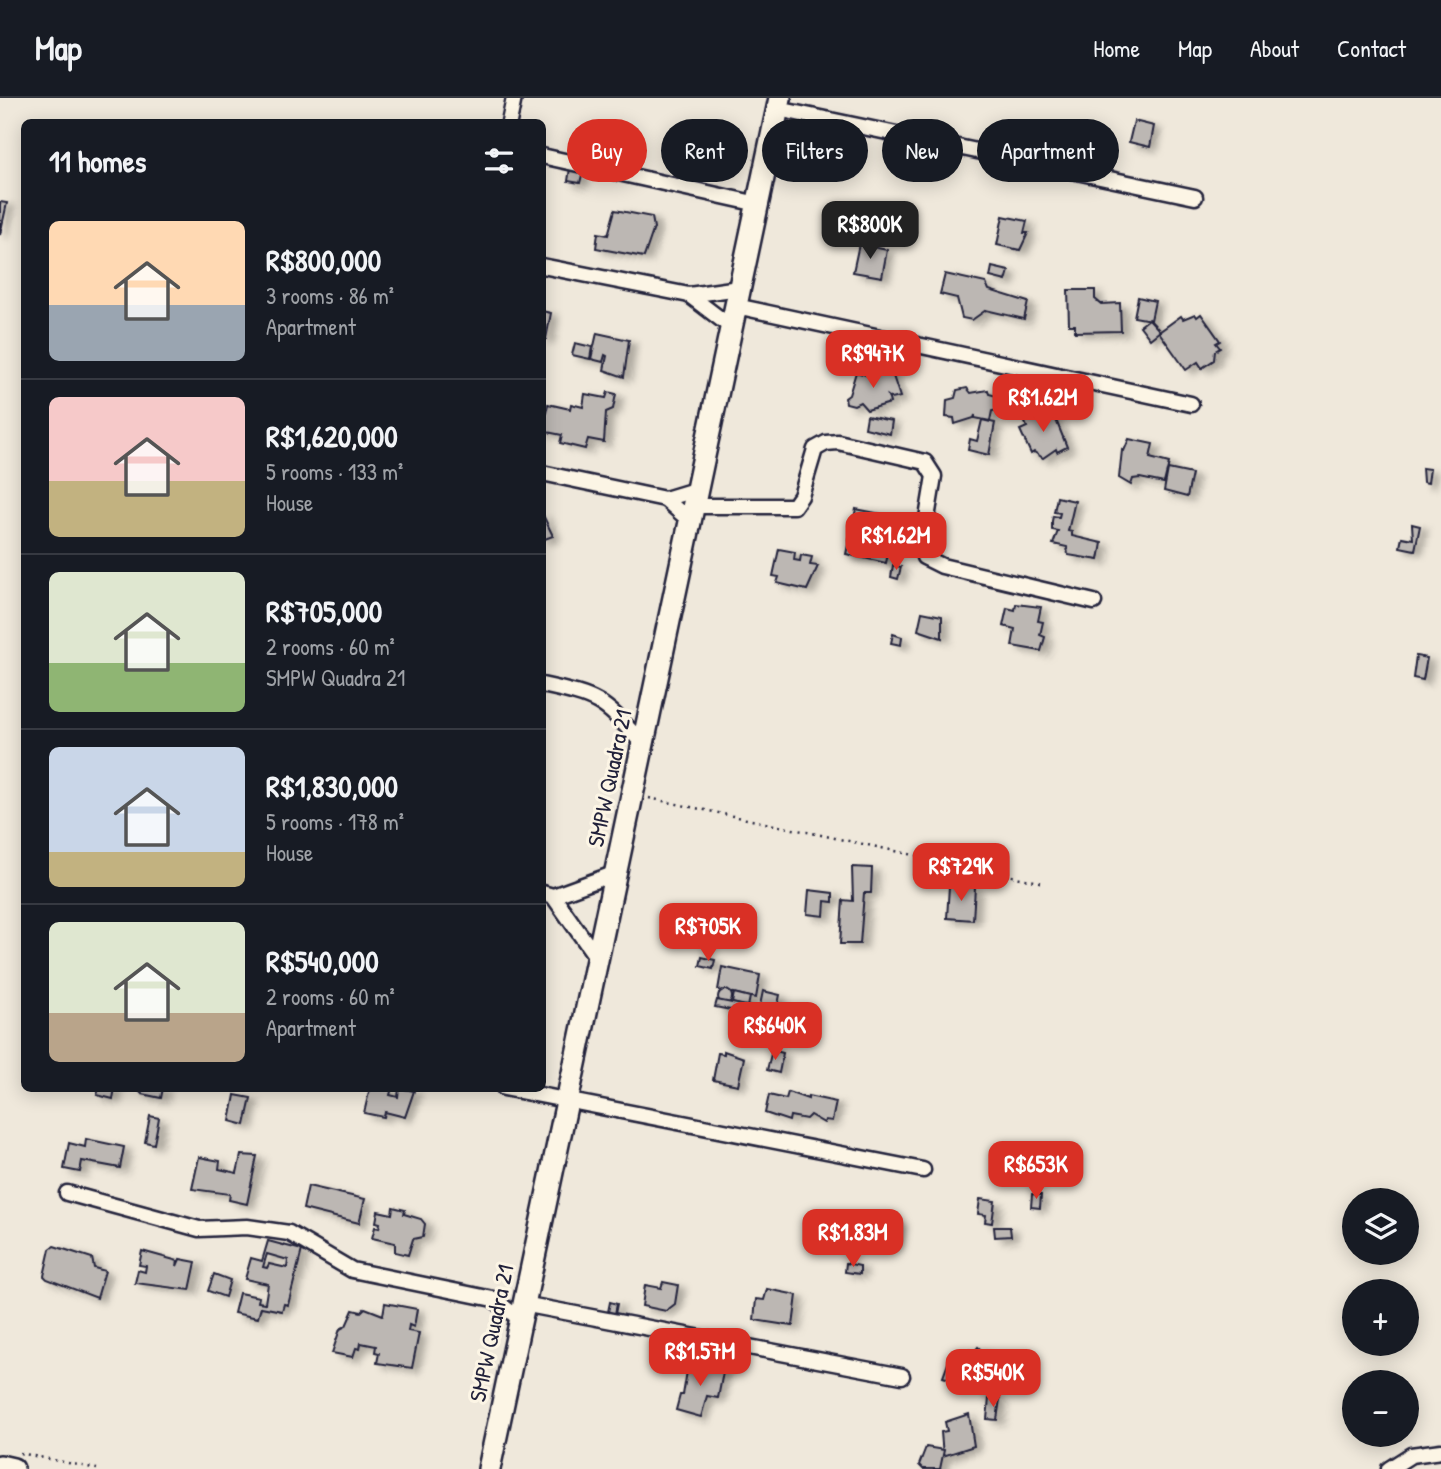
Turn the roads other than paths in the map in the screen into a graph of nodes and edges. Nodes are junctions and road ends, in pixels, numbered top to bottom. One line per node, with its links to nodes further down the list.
1 (514, 98): 3 (street)
2 (779, 103): 5 (street); 6 (street, SMPW Quadra 21)
3 (510, 119)
4 (546, 157): 6 (street)
5 (1195, 197)
6 (758, 204): 9 (street, SMPW Quadra 21)
7 (546, 267): 8 (street)
8 (689, 295): 9 (street); 9 (street)
9 (735, 307): 10 (street); 13 (street, SMPW Quadra 21)
10 (1191, 404)
11 (546, 474): 12 (street)
12 (665, 499): 13 (street); 13 (street)
13 (694, 506): 14 (street); 16 (street, SMPW Quadra 21)
14 (1094, 601)
15 (546, 686): 16 (street)
16 (643, 744): 17 (street, SMPW Quadra 21)
17 (616, 873): 18 (street); 19 (street, SMPW Quadra 21)
18 (548, 894): 19 (street)
19 (597, 958): 21 (street, SMPW Quadra 21)
20 (523, 1092): 21 (street)
21 (566, 1101): 22 (street); 24 (street, SMPW Quadra 21)
22 (923, 1170)
23 (67, 1193): 24 (street)
24 (522, 1312): 25 (street); 27 (street, SMPW Quadra 21)
25 (902, 1376)
26 (1441, 1451): 28 (street)
27 (489, 1469)
28 (1389, 1469)

